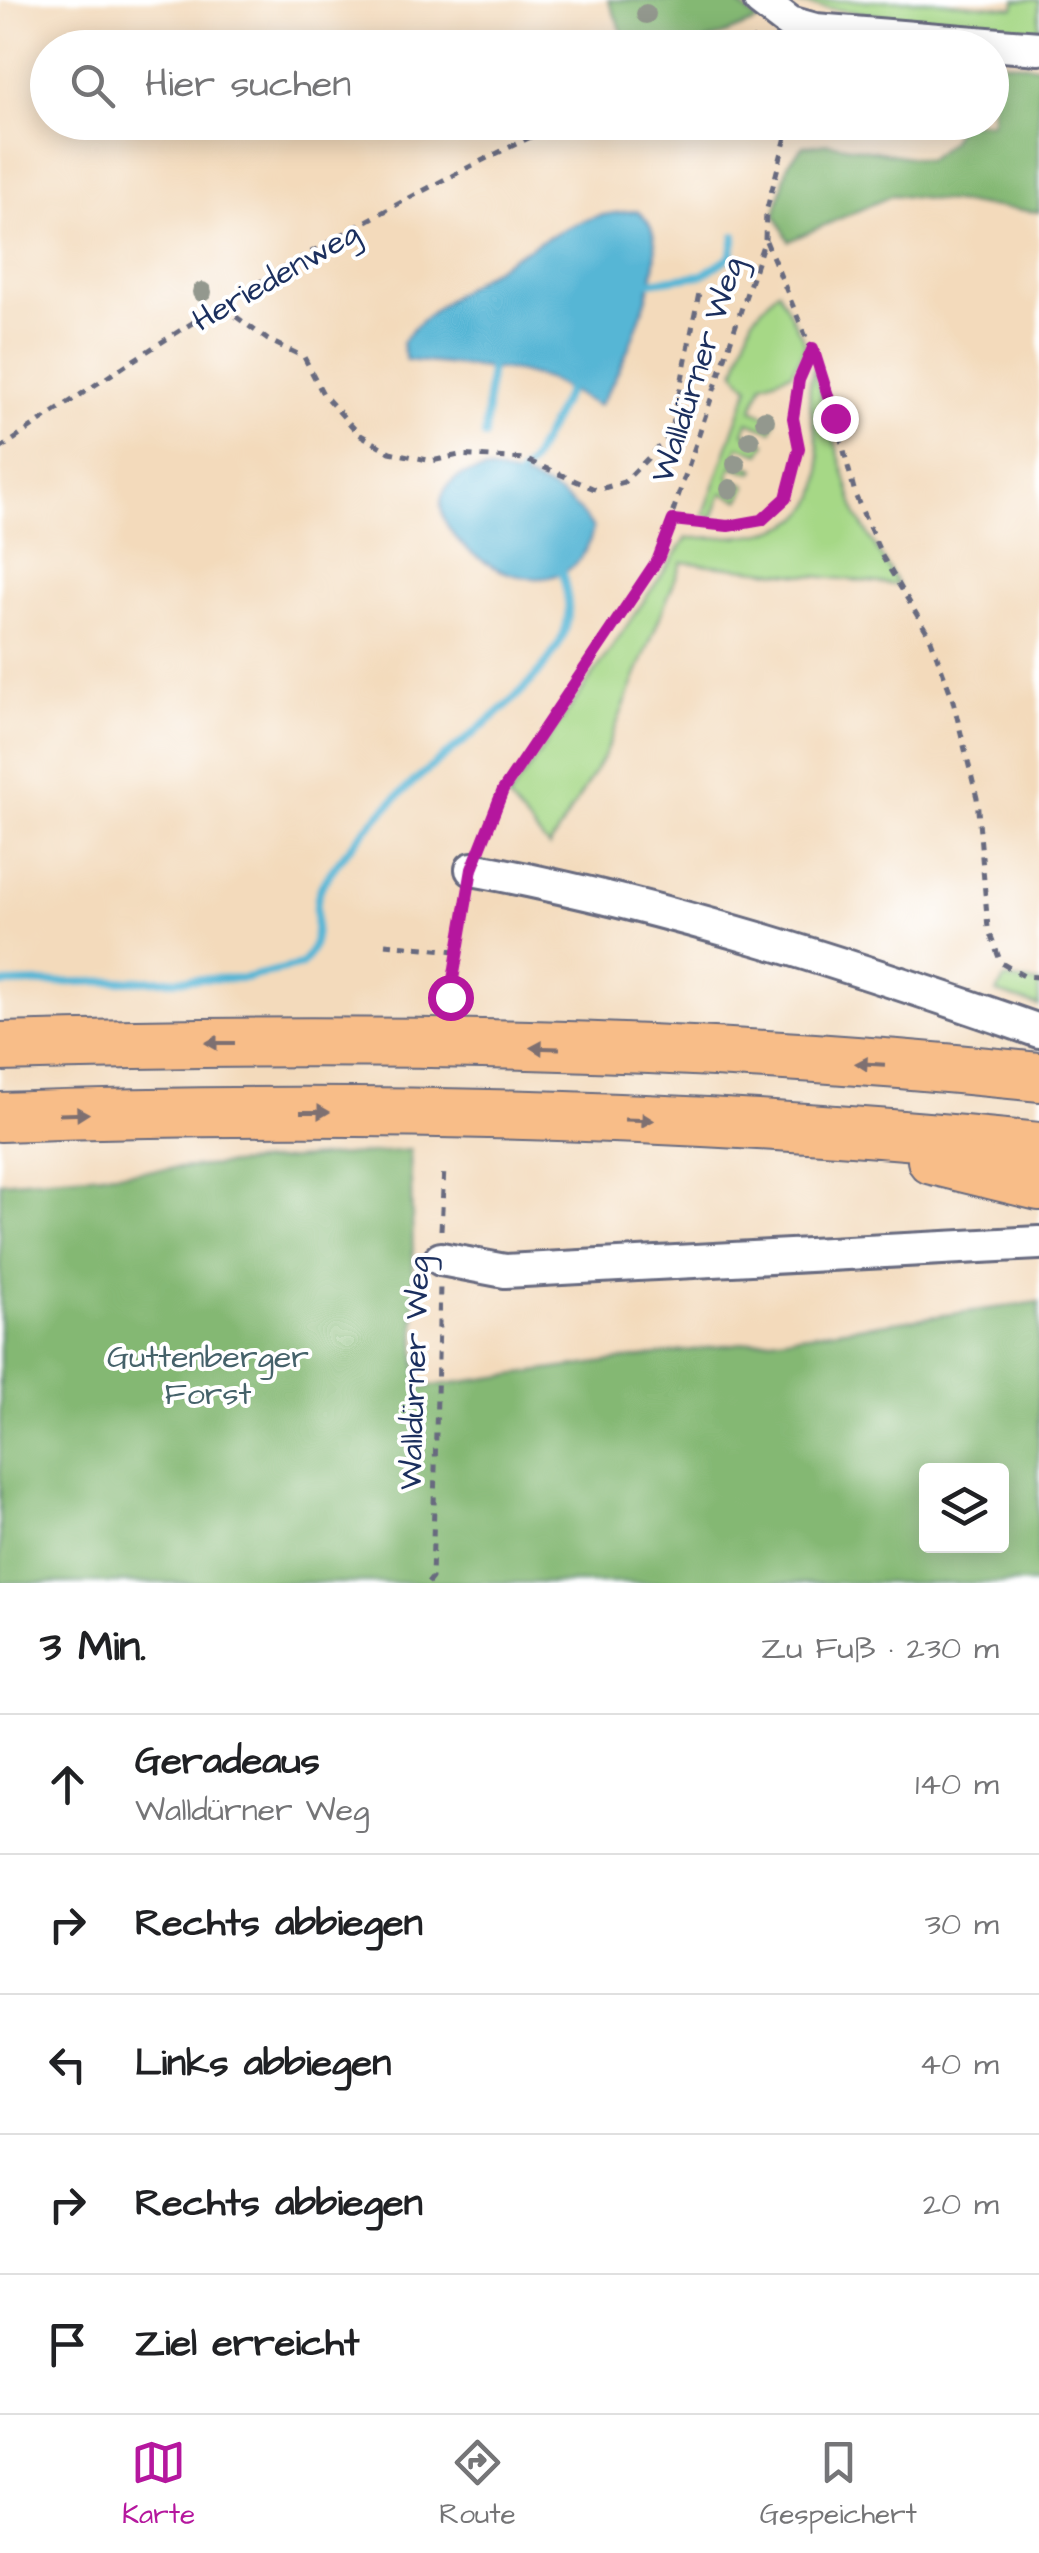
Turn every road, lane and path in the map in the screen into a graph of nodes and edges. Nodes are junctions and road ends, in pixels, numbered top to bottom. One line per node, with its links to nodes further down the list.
1 (760, 0): 2 (street)
2 (815, 30)
3 (1009, 46): 4 (street)
4 (1039, 48)
5 (524, 140): 9 (path, Heriedenweg)
6 (785, 140): 7 (path, Walldürner Weg)
7 (764, 239): 10 (path); 12 (path, Walldürner Weg)
8 (700, 288): 9 (path)
9 (224, 307): 11 (path, Heriedenweg)
10 (813, 348): 12 (path); 16 (path)
11 (0, 449)
12 (673, 520): 13 (path, Walldürner Weg)
13 (472, 869): 15 (path, Walldürner Weg); 18 (street)
14 (385, 944): 15 (path)
15 (456, 952): 17 (path, Walldürner Weg)
16 (1039, 977)
17 (450, 997)
18 (1039, 1031)
19 (0, 1047): 20 (highway, one-way to 19)
20 (1039, 1077)
21 (0, 1117): 22 (highway, one-way to 22)
22 (812, 1130): 23 (highway); 25 (highway)
23 (1039, 1147)
24 (444, 1168): 27 (path, Walldürner Weg)
25 (1039, 1186)
26 (1039, 1243): 27 (street)
27 (441, 1259): 28 (path, Walldürner Weg)
28 (431, 1582)

